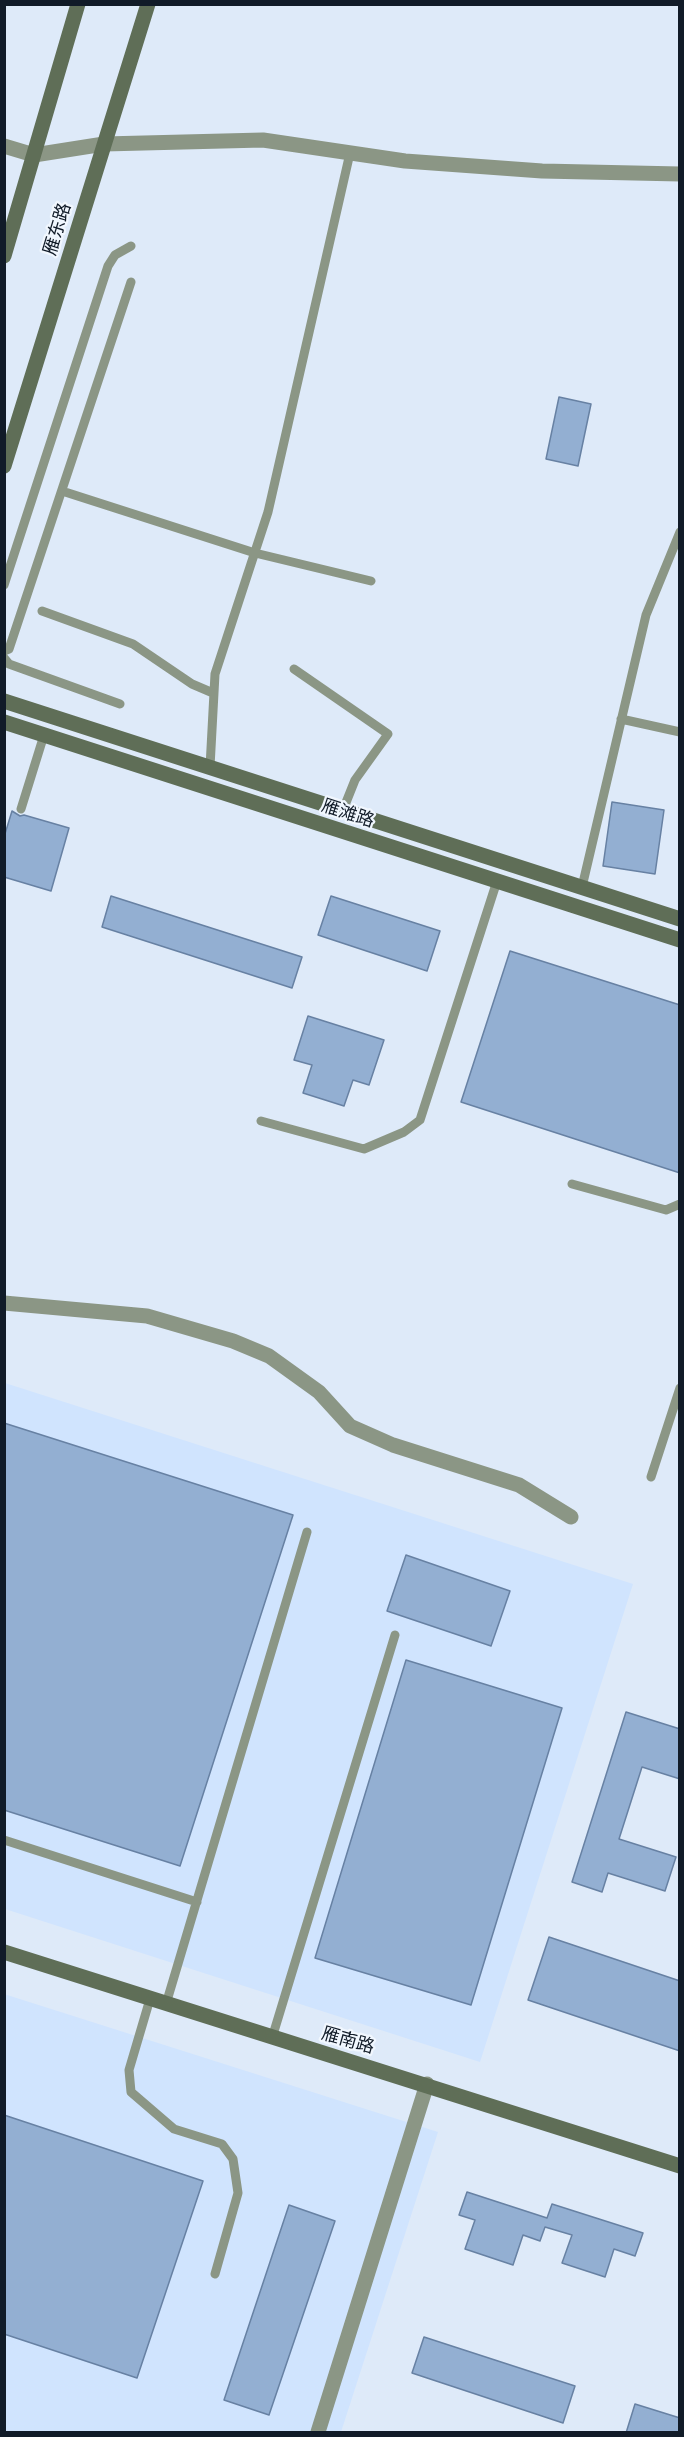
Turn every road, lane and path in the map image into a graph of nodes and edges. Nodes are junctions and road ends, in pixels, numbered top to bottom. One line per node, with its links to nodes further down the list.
1 (78, 4): 6 (main road)
2 (148, 4): 3 (main road, 雁东路)
3 (104, 144): 5 (street); 6 (street); 11 (main road, 雁东路)
4 (4, 146): 6 (street)
5 (350, 153): 7 (street); 14 (lane)
6 (34, 155): 9 (main road)
7 (680, 174)
8 (131, 246): 16 (lane)
9 (4, 256)
10 (131, 282): 12 (lane)
11 (4, 466)
12 (62, 491): 14 (lane); 18 (lane)
13 (680, 532): 24 (lane)
14 (255, 553): 15 (lane); 21 (lane)
15 (371, 581)
16 (4, 585)
17 (42, 611): 21 (lane)
18 (4, 651)
19 (4, 658): 23 (lane)
20 (294, 669): 30 (lane)
21 (213, 693): 28 (lane)
22 (4, 700): 28 (main road, 雁滩路)
23 (120, 704)
24 (621, 719): 26 (lane); 32 (lane)
25 (4, 722): 27 (main road, 雁滩路)
26 (680, 732)
27 (44, 735): 29 (lane); 31 (main road, 雁滩路)
28 (210, 767): 30 (main road, 雁滩路)
29 (21, 809)
30 (343, 810): 32 (main road, 雁滩路)
31 (497, 881): 34 (main road, 雁滩路); 35 (lane)
32 (582, 887): 33 (main road, 雁滩路)
33 (680, 919)
34 (680, 940)
35 (261, 1121)
36 (572, 1184): 37 (lane)
37 (680, 1204)
38 (4, 1303): 41 (street)
39 (680, 1388): 40 (lane)
40 (651, 1477)
41 (571, 1517)
42 (307, 1532): 45 (lane)
43 (395, 1635): 49 (lane)
44 (4, 1840): 45 (lane)
45 (197, 1902): 48 (lane)
46 (4, 1952): 47 (main road, 雁南路)
47 (150, 1999): 48 (main road, 雁南路); 52 (lane)
48 (166, 2004): 49 (main road, 雁南路)
49 (272, 2038): 50 (main road, 雁南路)
50 (427, 2084): 51 (main road, 雁南路); 53 (street)
51 (680, 2166)
52 (215, 2274)
53 (318, 2433)

